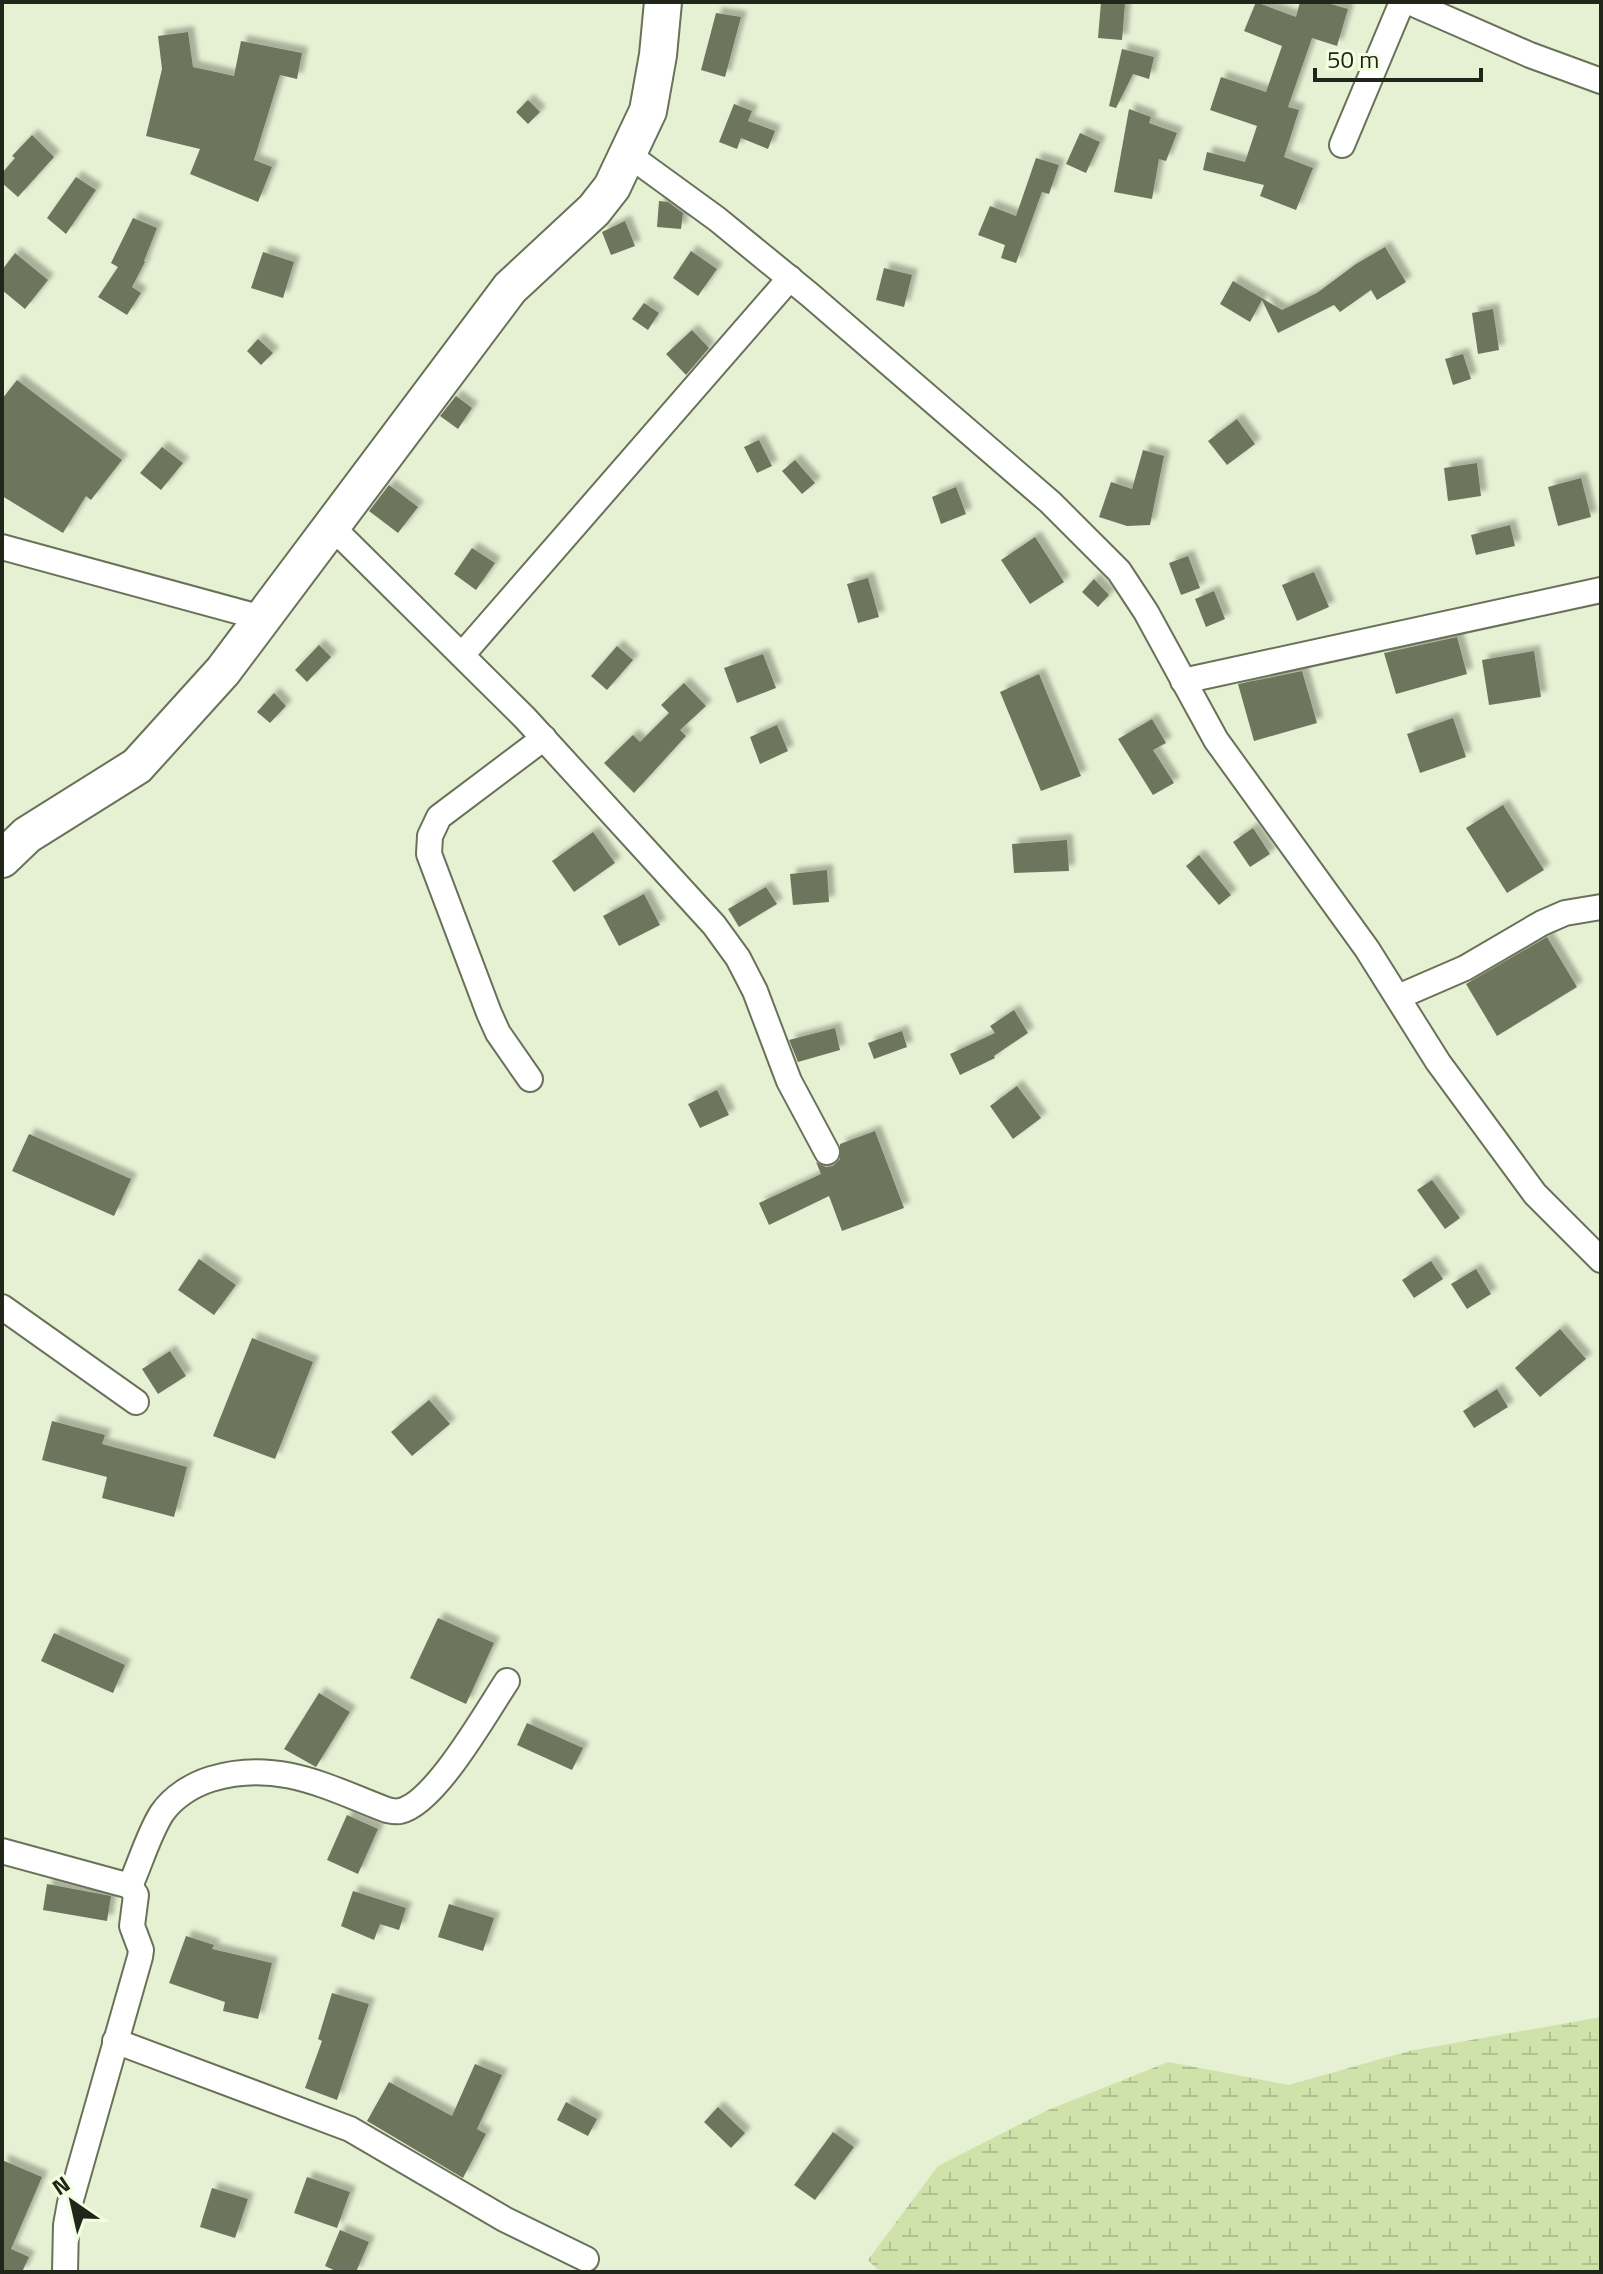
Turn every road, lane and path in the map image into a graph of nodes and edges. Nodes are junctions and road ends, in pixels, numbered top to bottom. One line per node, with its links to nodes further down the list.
1 (663, 2): 6 (main road)
2 (1402, 2): 5 (street)
3 (1409, 2): 4 (street)
4 (1601, 81)
5 (1342, 145)
6 (629, 155): 7 (street); 8 (main road)
7 (790, 278): 12 (street); 13 (street)
8 (331, 526): 11 (main road); 12 (street)
9 (2, 547): 11 (street)
10 (1601, 590): 13 (street)
11 (262, 618): 15 (main road)
12 (462, 655): 14 (street)
13 (1183, 681): 17 (street)
14 (544, 738): 18 (street); 19 (street)
15 (2, 859)
16 (1601, 907): 17 (street)
17 (1398, 997): 20 (street)
18 (530, 1079)
19 (827, 1152)
20 (1601, 1260)
21 (2, 1307): 22 (street)
22 (136, 1402)
23 (507, 1681): 25 (street)
24 (2, 1851): 25 (street)
25 (130, 1886): 26 (street)
26 (115, 2041): 27 (street); 28 (street)
27 (586, 2259)
28 (65, 2272)

